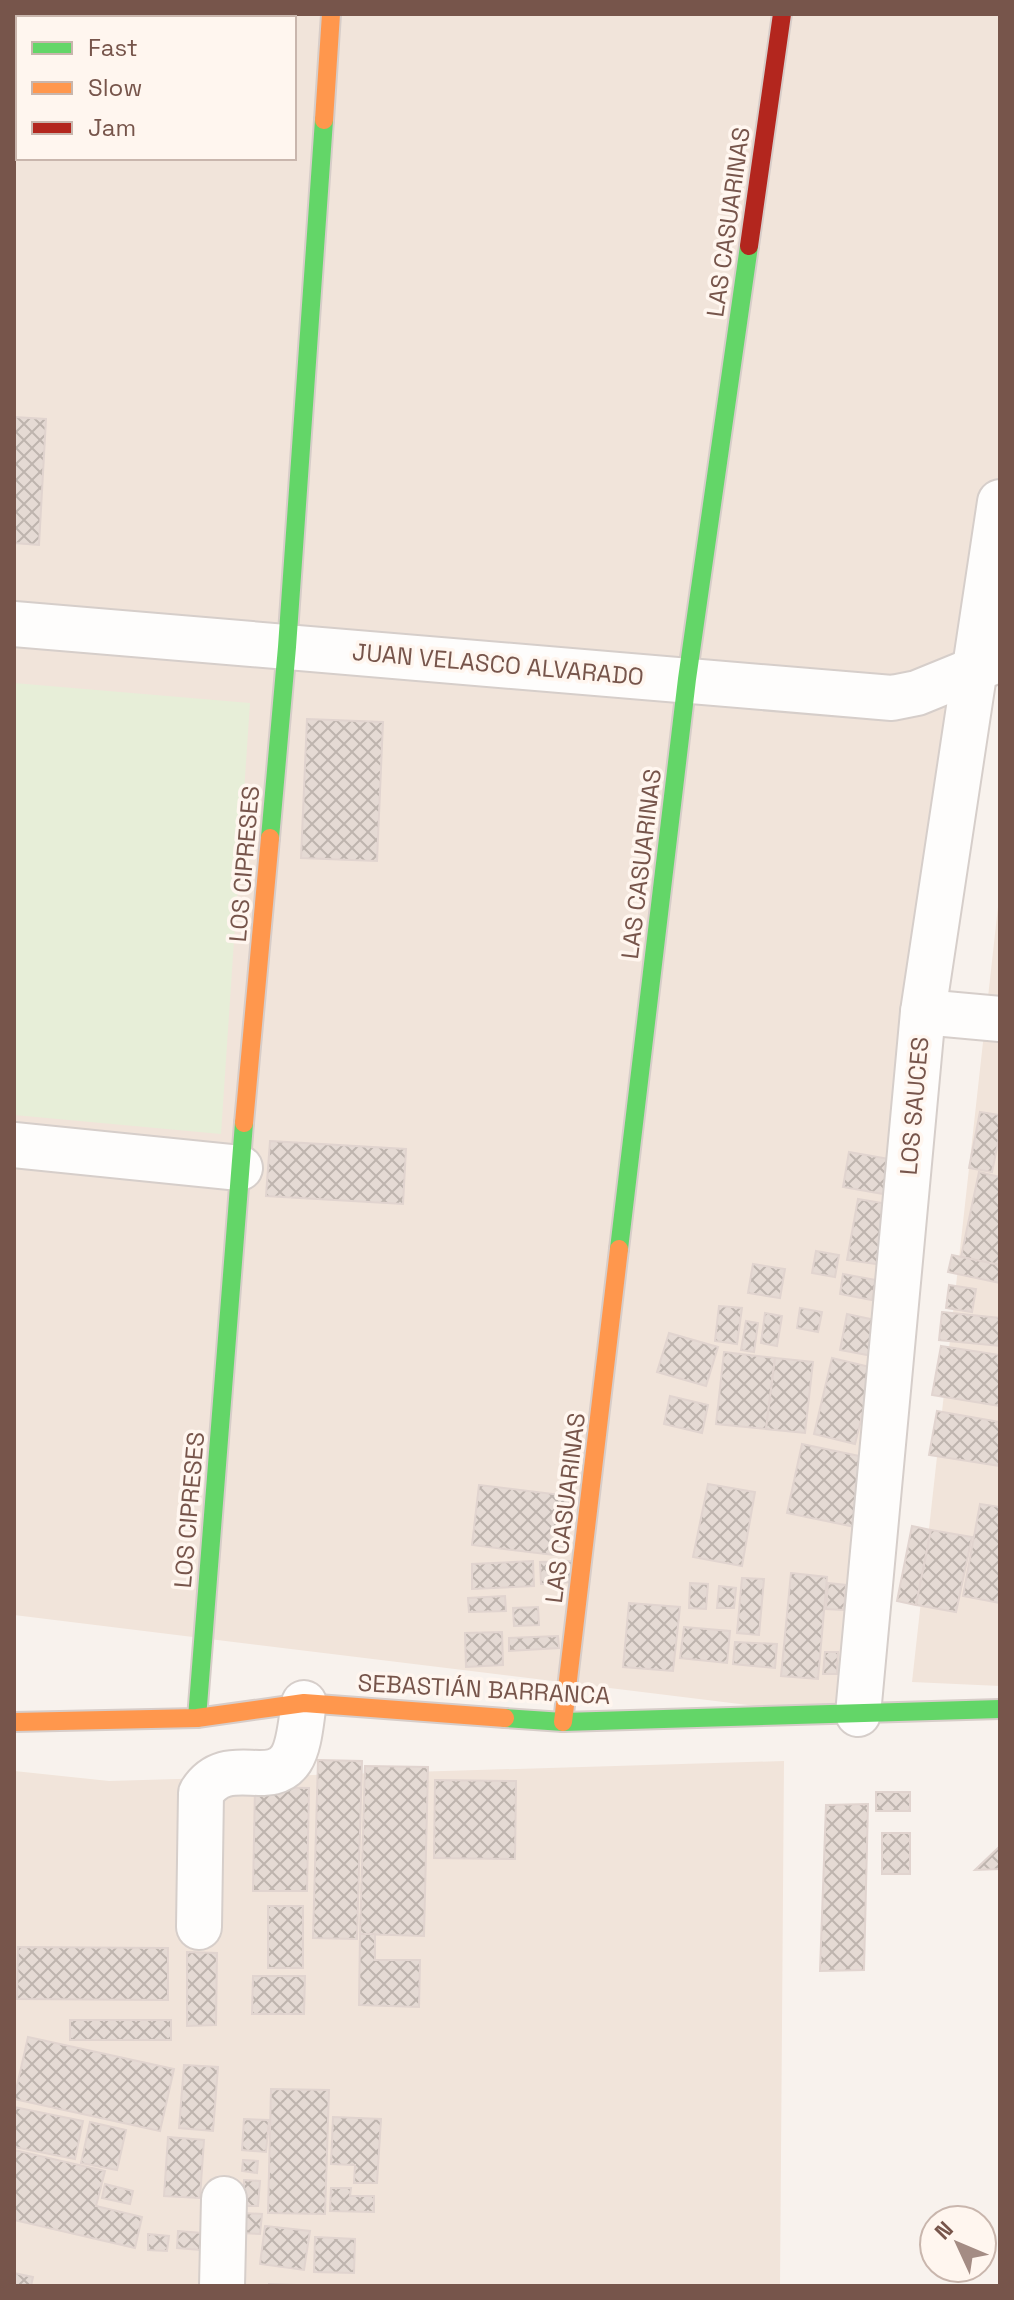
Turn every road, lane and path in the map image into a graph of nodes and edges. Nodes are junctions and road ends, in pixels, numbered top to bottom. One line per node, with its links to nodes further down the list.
1 (331, 14): 5 (street, LOS CIPRESES)
2 (782, 14): 7 (street, LAS CASUARINAS)
3 (1000, 502): 6 (street, LOS SAUCES)
4 (14, 624): 5 (street, JUAN VELASCO ALVARADO)
5 (287, 647): 7 (street, JUAN VELASCO ALVARADO); 11 (street, LOS CIPRESES)
6 (988, 663): 7 (street, JUAN VELASCO ALVARADO); 8 (street, LOS SAUCES)
7 (687, 679): 17 (street, LAS CASUARINAS)
8 (923, 1012): 9 (street); 14 (street, LOS SAUCES)
9 (1000, 1019)
10 (14, 1145): 11 (street)
11 (240, 1168): 15 (street, LOS CIPRESES)
12 (304, 1703): 15 (street, SEBASTIÁN BARRANCA); 17 (street, SEBASTIÁN BARRANCA); 18 (street)
13 (1000, 1709): 14 (street, SEBASTIÁN BARRANCA)
14 (858, 1714): 17 (street, SEBASTIÁN BARRANCA)
15 (197, 1718): 16 (street, SEBASTIÁN BARRANCA)
16 (14, 1722)
17 (563, 1722)
18 (199, 1927)
19 (224, 2199): 20 (street)
20 (222, 2286)

